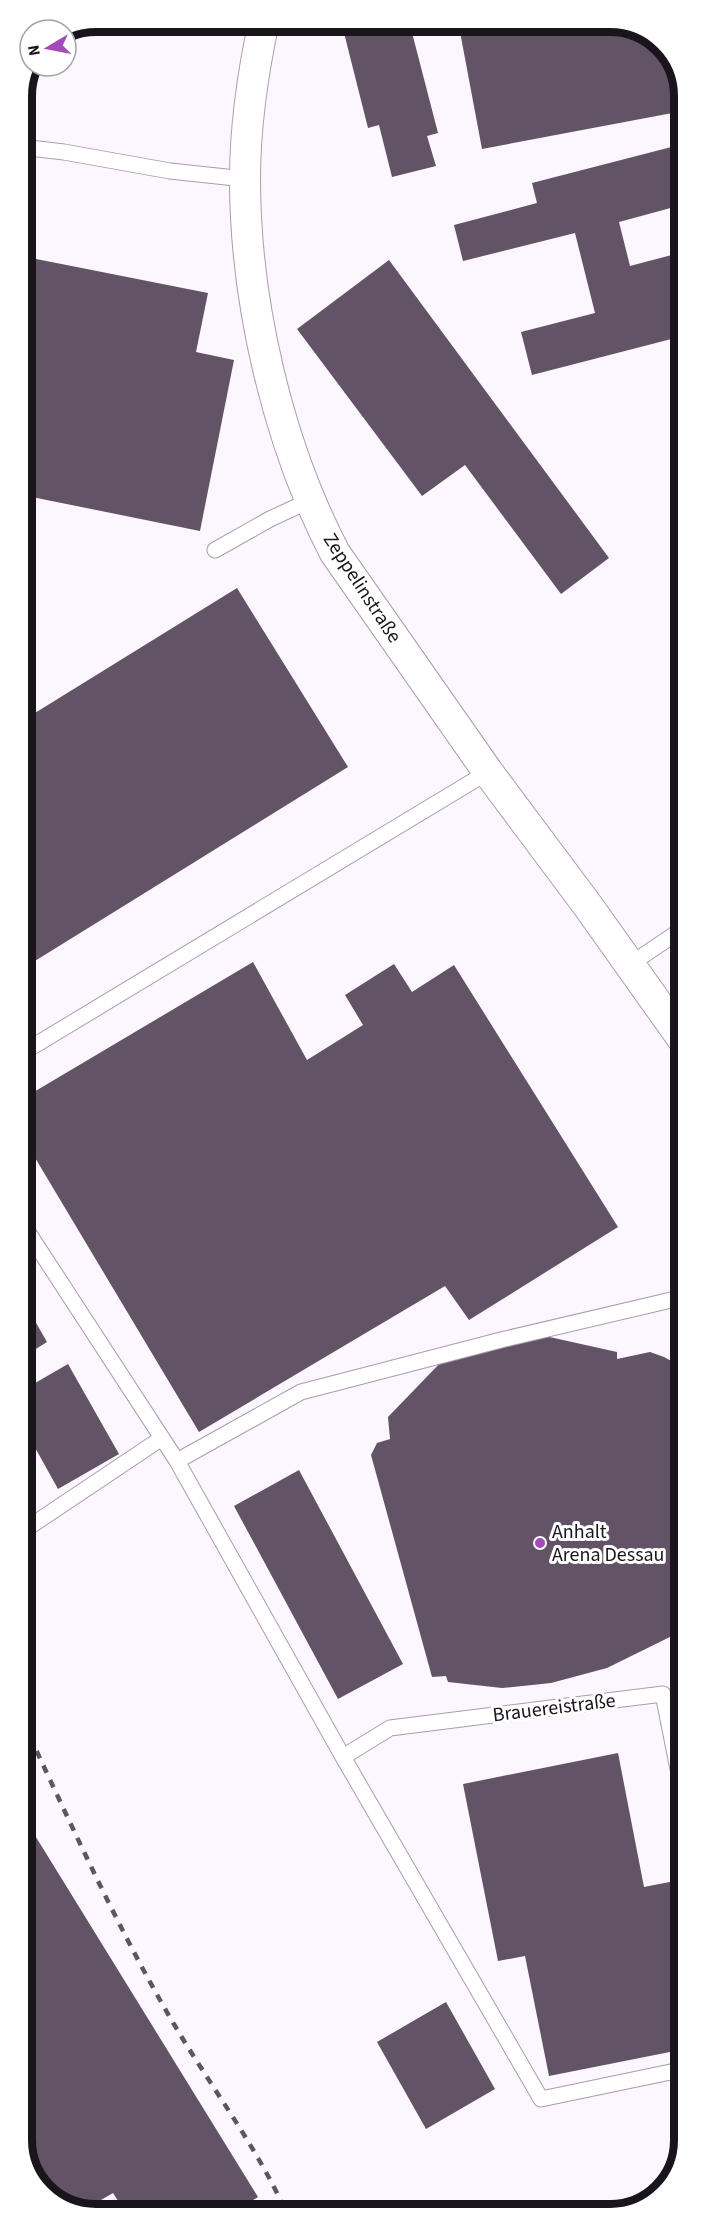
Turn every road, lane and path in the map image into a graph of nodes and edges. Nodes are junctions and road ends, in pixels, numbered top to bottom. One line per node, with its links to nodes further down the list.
1 (262, 32): 3 (street, Zeppelinstraße)
2 (32, 148): 3 (lane)
3 (245, 179): 4 (street, Zeppelinstraße)
4 (311, 500): 5 (lane); 6 (street, Zeppelinstraße)
5 (215, 550)
6 (488, 772): 8 (street, Zeppelinstraße); 10 (lane)
7 (674, 935): 8 (lane)
8 (629, 964): 9 (street, Zeppelinstraße)
9 (674, 1027)
10 (32, 1047)
11 (32, 1238): 13 (lane)
12 (674, 1299): 14 (lane)
13 (162, 1438): 14 (lane); 15 (lane)
14 (177, 1461): 17 (lane)
15 (32, 1525)
16 (674, 1749): 17 (lane, Brauereistraße)
17 (342, 1757): 18 (lane)
18 (674, 2071)

